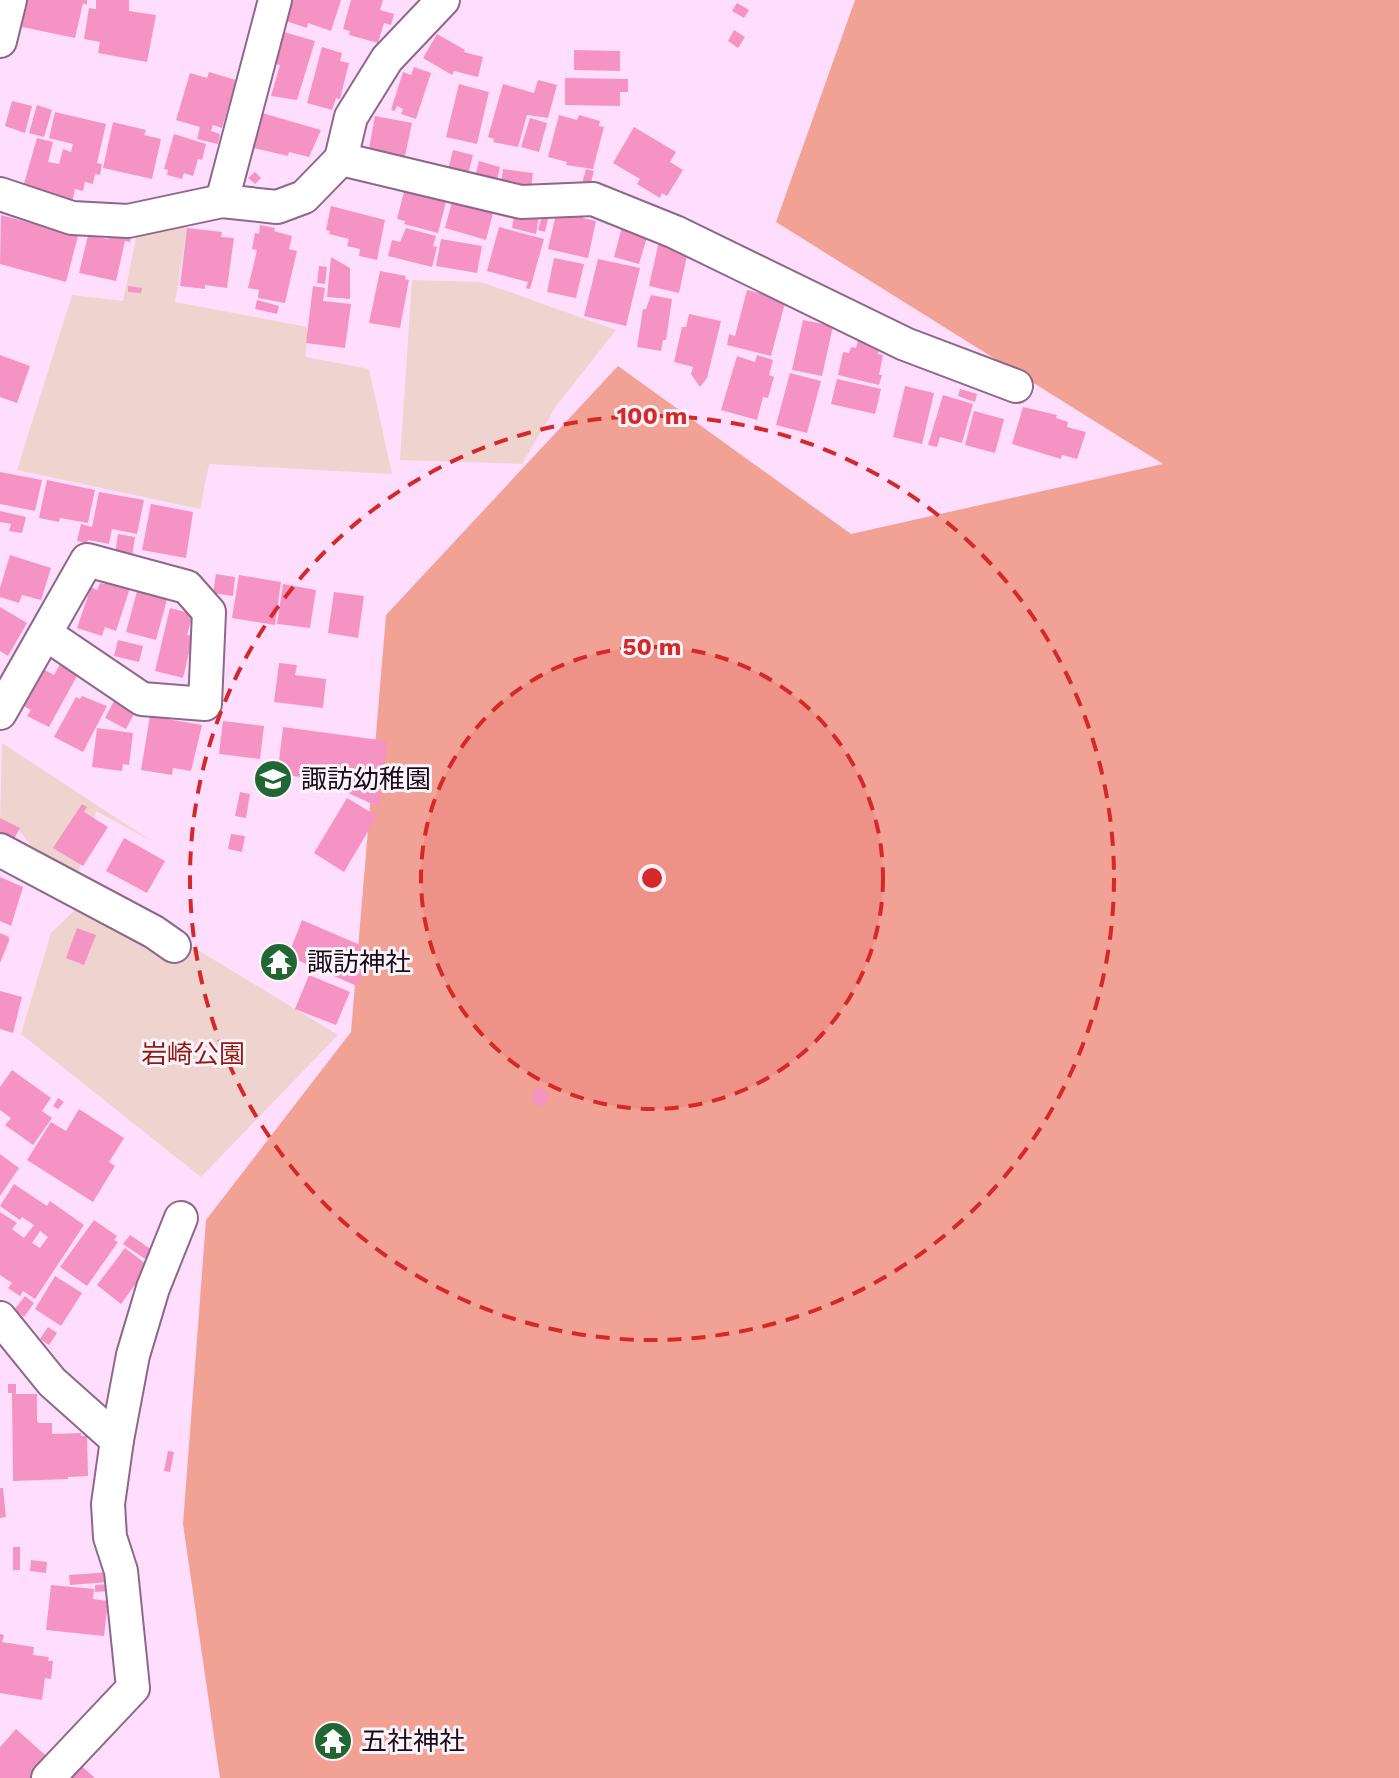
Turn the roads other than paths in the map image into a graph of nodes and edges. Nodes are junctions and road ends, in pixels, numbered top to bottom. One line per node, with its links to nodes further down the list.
1 (10, 0): 4 (street)
2 (275, 0): 7 (street)
3 (443, 0): 5 (street)
4 (0, 41)
5 (341, 159): 7 (street); 8 (street)
6 (0, 194): 7 (street)
7 (222, 201)
8 (1016, 386)
9 (46, 634): 9 (street); 10 (street)
10 (0, 713)
11 (0, 850): 12 (street)
12 (174, 946)
13 (181, 1218): 15 (street)
14 (0, 1318): 15 (street)
15 (117, 1440): 16 (street)
16 (48, 1778)

